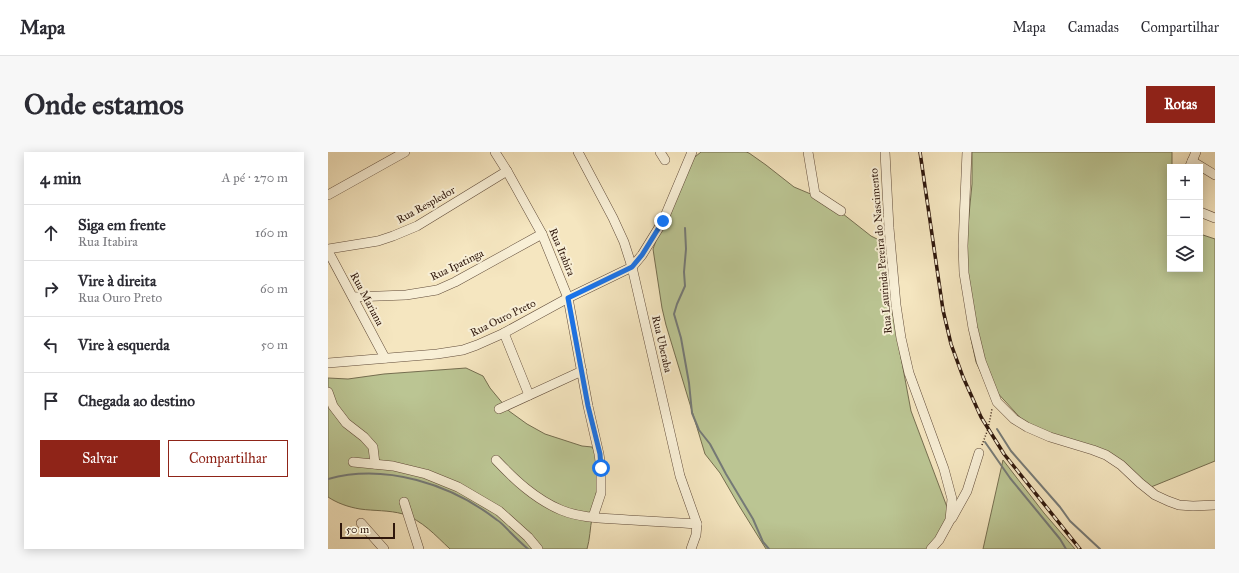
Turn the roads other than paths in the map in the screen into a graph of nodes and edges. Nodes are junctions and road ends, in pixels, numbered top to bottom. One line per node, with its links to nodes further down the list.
1 (406, 152): 13 (street)
2 (495, 152): 11 (street, Rua Itabira)
3 (578, 152): 19 (street, Rua Uberaba)
4 (692, 152): 19 (street)
5 (808, 152): 14 (street)
6 (885, 152): 36 (street, Rua Laurinda Pereira do Nascimento)
7 (967, 152): 34 (street)
8 (1196, 152): 9 (street)
9 (1190, 164)
10 (1203, 170): 12 (street)
11 (507, 171): 17 (street, Rua Itabira); 18 (street, Rua Respledor)
12 (1215, 175)
13 (328, 195)
14 (841, 212)
15 (1203, 213): 16 (street)
16 (1215, 218)
17 (542, 234): 20 (street, Rua Ipatinga); 21 (street, Rua Itabira)
18 (328, 250): 20 (street, Rua Mariana)
19 (632, 267): 21 (street, Rua Ouro Preto); 38 (street, Rua Uberaba)
20 (353, 297): 23 (street, Rua Mariana)
21 (568, 298): 22 (street, Rua Ouro Preto); 25 (street, Rua Itabira)
22 (504, 333): 23 (street, Rua Ouro Preto); 27 (street)
23 (385, 358): 24 (street, Rua Ouro Preto)
24 (328, 363)
25 (582, 371): 27 (street); 35 (street, Rua Itabira)
26 (328, 392): 32 (street)
27 (529, 395): 28 (street)
28 (499, 409)
29 (979, 453): 36 (street)
30 (496, 460): 35 (street)
31 (353, 462): 32 (street)
32 (375, 464): 41 (street)
33 (404, 502): 40 (street)
34 (1215, 505)
35 (593, 517): 38 (street)
36 (950, 520): 43 (street, Rua Laurinda Pereira do Nascimento)
37 (360, 524): 39 (street)
38 (697, 524): 42 (street)
39 (384, 549)
40 (419, 549)
41 (538, 549)
42 (691, 549)
43 (931, 549)

